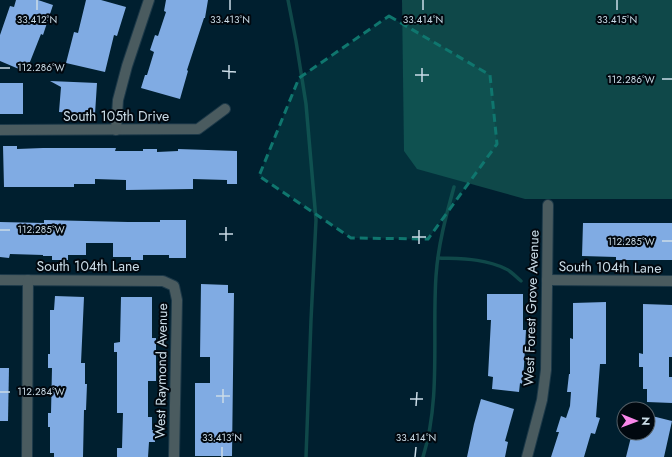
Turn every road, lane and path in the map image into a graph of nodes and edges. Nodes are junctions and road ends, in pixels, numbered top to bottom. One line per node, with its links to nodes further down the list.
1 (149, 0): 4 (street)
2 (225, 110): 4 (street, South 105th Drive)
3 (0, 130): 4 (street, South 105th Drive)
4 (116, 130)
5 (548, 205): 8 (street, West Forest Grove Avenue)
6 (0, 280): 7 (street, South 104th Lane)
7 (28, 280): 10 (street, South 104th Lane); 11 (street)
8 (547, 280): 9 (street, South 104th Lane); 13 (street, West Forest Grove Avenue)
9 (672, 282)
10 (174, 286): 12 (street, West Raymond Avenue)
11 (27, 457)
12 (174, 457)
13 (527, 457)

